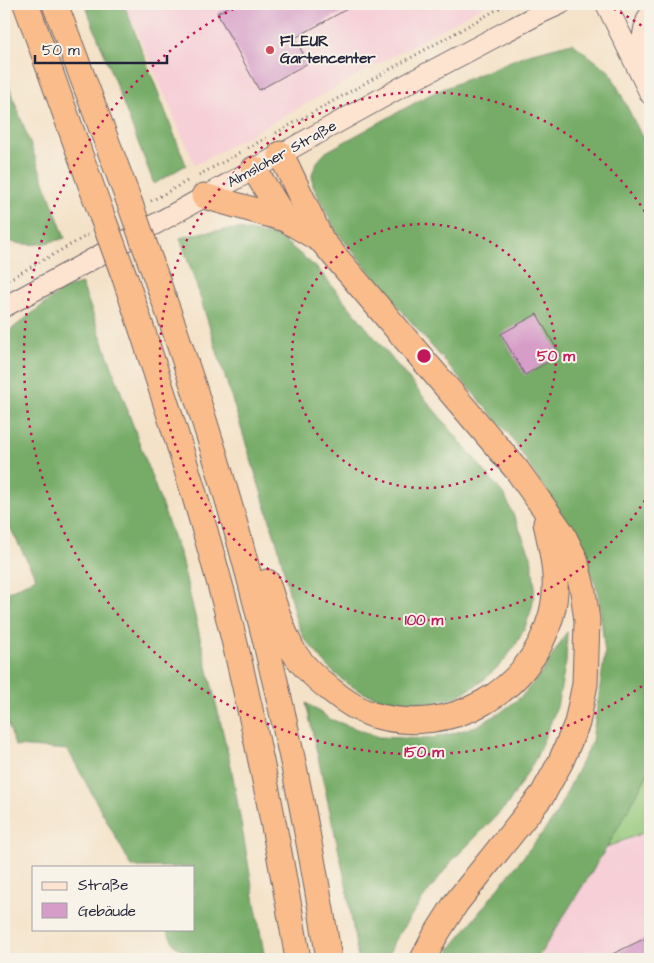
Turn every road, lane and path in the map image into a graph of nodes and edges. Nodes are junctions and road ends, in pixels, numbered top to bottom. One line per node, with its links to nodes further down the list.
1 (26, 4): 14 (highway)
2 (55, 4): 12 (highway)
3 (507, 4): 12 (path)
4 (561, 4): 6 (street, Almsloher Straße)
5 (606, 4): 8 (street)
6 (541, 9): 9 (street, Almsloher Straße)
7 (650, 13): 8 (street)
8 (649, 91)
9 (281, 154): 10 (street, Almsloher Straße); 15 (highway)
10 (254, 169): 11 (street, Almsloher Straße); 13 (highway)
11 (204, 196): 13 (highway); 17 (street, Almsloher Straße)
12 (138, 202): 18 (highway, bridge)
13 (285, 219): 15 (highway)
14 (99, 224): 16 (path); 20 (highway, bridge)
15 (322, 241): 19 (highway)
16 (4, 282)
17 (4, 307)
18 (227, 497): 19 (highway); 21 (highway)
19 (543, 508): 22 (highway)
20 (298, 959)
21 (329, 959)
22 (423, 959)

